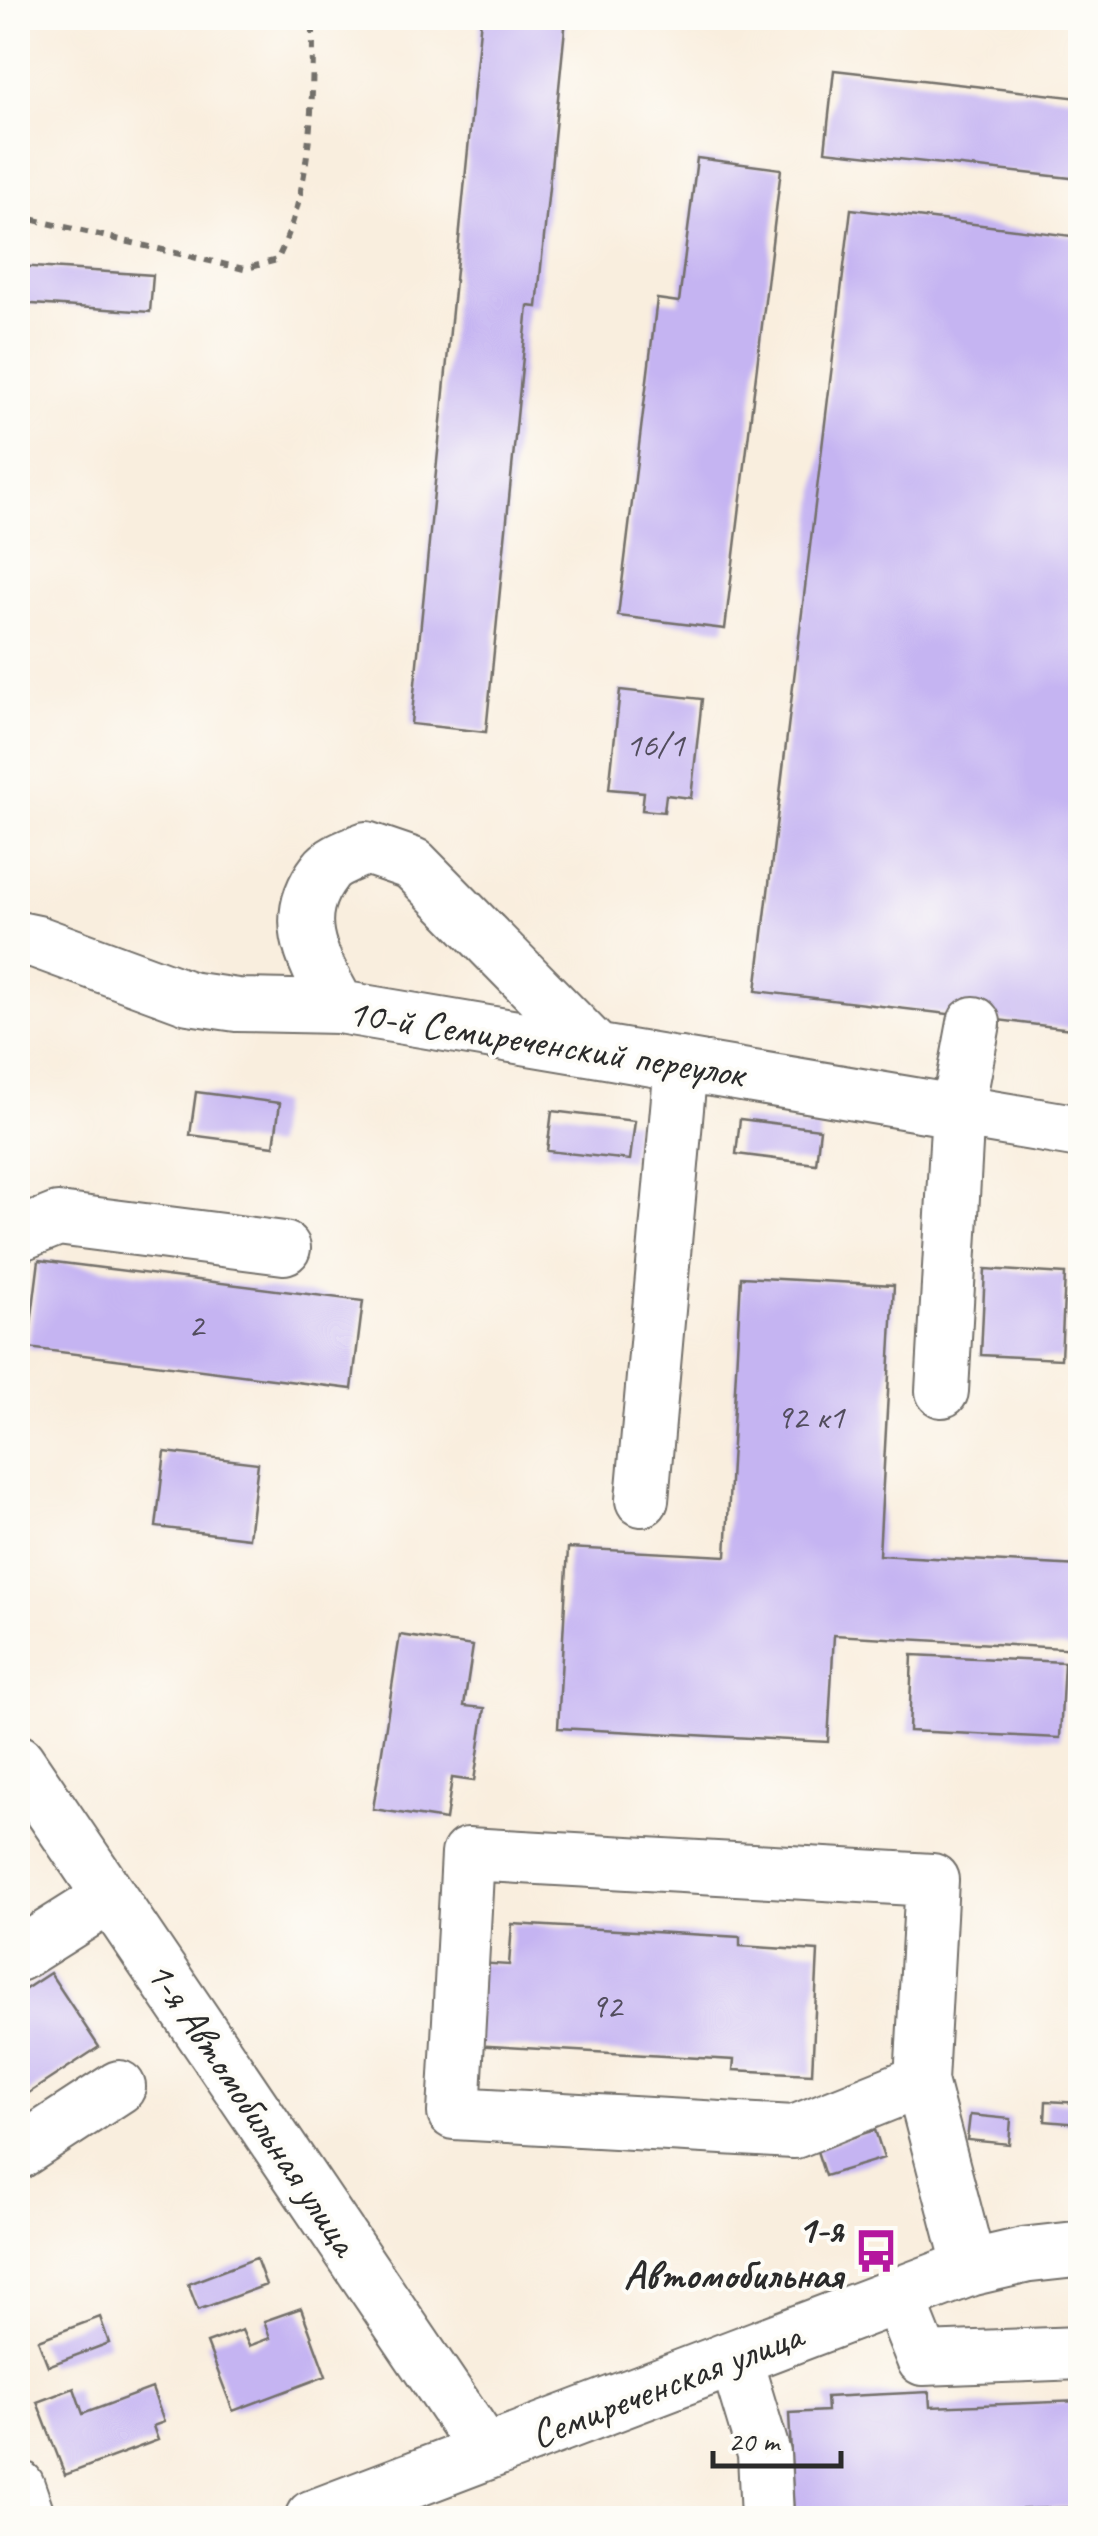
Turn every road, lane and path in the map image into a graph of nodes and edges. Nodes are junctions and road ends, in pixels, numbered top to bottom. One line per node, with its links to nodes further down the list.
1 (313, 18): 2 (path)
2 (18, 216)
3 (18, 938): 4 (street, 10-й Семиреченский переулок)
4 (340, 1007): 6 (street, 10-й Семиреченский переулок); 6 (street)
5 (974, 1023): 8 (street)
6 (595, 1049): 7 (street, 10-й Семиреченский переулок)
7 (682, 1064): 8 (street, 10-й Семиреченский переулок); 13 (street)
8 (958, 1110): 9 (street, 10-й Семиреченский переулок); 12 (street)
9 (1080, 1132)
10 (18, 1235): 11 (street)
11 (284, 1248)
12 (942, 1390)
13 (642, 1500)
14 (18, 1762): 15 (street, 1-я Автомобильная улица)
15 (110, 1898): 16 (street); 25 (street, 1-я Автомобильная улица)
16 (18, 1955)
17 (921, 2082): 17 (street); 21 (street)
18 (119, 2087): 19 (street)
19 (18, 2153)
20 (1080, 2248): 21 (main road, Семиреченская улица)
21 (970, 2268): 22 (main road, Семиреченская улица)
22 (897, 2294): 23 (street); 24 (main road, Семиреченская улица)
23 (1080, 2352)
24 (735, 2358): 25 (main road, Семиреченская улица); 29 (street)
25 (488, 2453): 28 (main road, Семиреченская улица)
26 (18, 2486): 27 (street)
27 (29, 2518)
28 (312, 2518)
29 (767, 2518)

